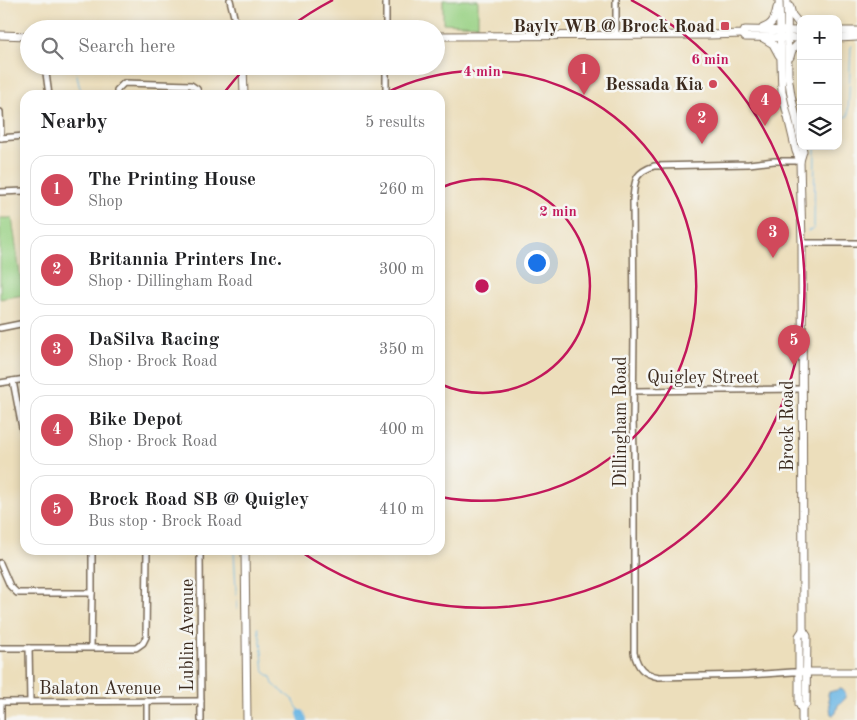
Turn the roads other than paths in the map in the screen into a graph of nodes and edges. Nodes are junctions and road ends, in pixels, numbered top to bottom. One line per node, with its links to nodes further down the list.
1 (230, 0): 6 (street)
2 (386, 0): 7 (street)
3 (616, 0): 16 (street)
4 (779, 0): 9 (main road); 14 (main road, Brock Road)
5 (788, 0): 8 (main road); 14 (main road, Brock Road)
6 (235, 20)
7 (386, 20)
8 (797, 21)
9 (757, 30): 13 (main road); 14 (main road)
10 (842, 31): 11 (main road)
11 (857, 31)
12 (797, 32): 14 (main road)
13 (743, 34): 16 (main road); 19 (main road)
14 (784, 34): 19 (main road); 21 (main road); 24 (main road, Brock Road); 28 (main road, Brock Road)
15 (0, 35): 17 (main road)
16 (616, 35): 18 (main road)
17 (20, 36)
18 (445, 36)
19 (761, 37): 24 (main road)
20 (857, 37): 22 (main road)
21 (797, 38)
22 (842, 38)
23 (797, 44): 28 (main road)
24 (780, 60): 39 (main road, Brock Road)
25 (46, 75): 29 (street)
26 (243, 75): 32 (main road)
27 (386, 75): 33 (street)
28 (788, 75): 35 (main road, Brock Road)
29 (48, 90)
30 (117, 90): 31 (street)
31 (196, 90)
32 (244, 90)
33 (386, 90)
34 (0, 112): 37 (street)
35 (797, 122)
36 (20, 136): 37 (street)
37 (0, 138)
38 (803, 150): 39 (main road, Brock Road)
39 (800, 161): 42 (main road, Brock Road); 50 (street, Dillingham Road)
40 (0, 192): 41 (street)
41 (20, 192)
42 (802, 243): 43 (street); 49 (main road, Brock Road)
43 (857, 244)
44 (20, 324): 45 (street)
45 (0, 328)
46 (20, 380): 47 (street)
47 (13, 381): 48 (street); 51 (street)
48 (0, 383)
49 (802, 390): 50 (street, Quigley Street); 61 (main road, Brock Road)
50 (634, 391): 61 (street, Dillingham Road)
51 (20, 417)
52 (92, 555): 57 (street)
53 (146, 555): 58 (street)
54 (200, 555): 64 (street, Lublin Avenue)
55 (245, 555): 70 (main road)
56 (0, 563): 57 (street)
57 (92, 594): 58 (street)
58 (91, 647): 60 (street)
59 (0, 648): 60 (street)
60 (29, 648): 66 (street)
61 (803, 672): 62 (main road); 71 (main road, Brock Road)
62 (857, 672)
63 (147, 701): 64 (street, Balaton Avenue); 66 (street, Balaton Avenue); 68 (street)
64 (201, 701): 69 (street, Lublin Avenue)
65 (0, 702): 66 (street, Balaton Avenue); 67 (street)
66 (30, 702)
67 (1, 720)
68 (147, 720)
69 (201, 720)
70 (247, 720)
71 (802, 720)

